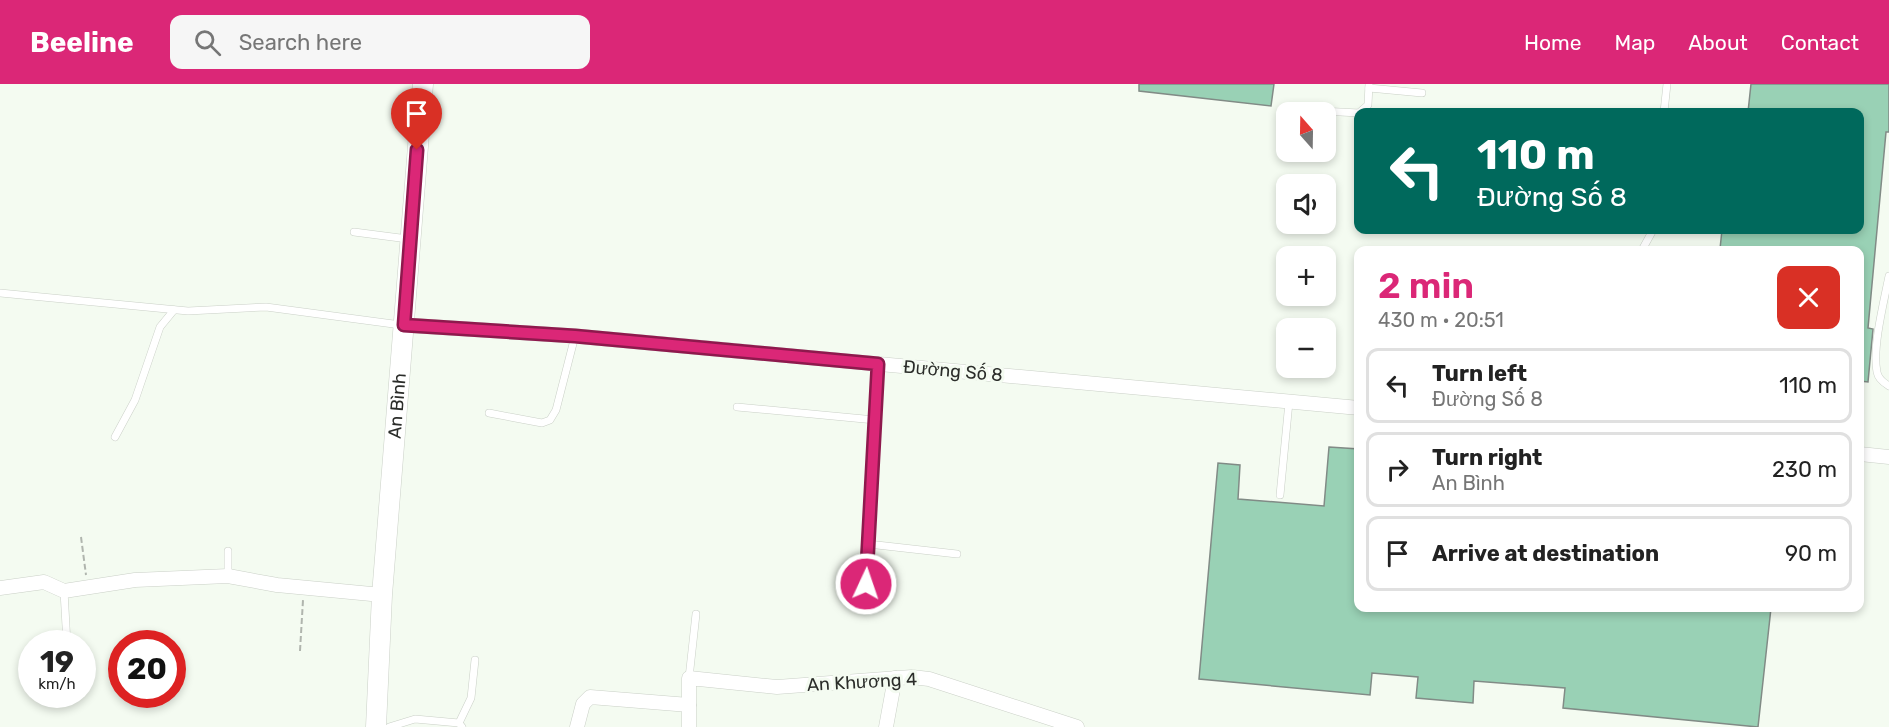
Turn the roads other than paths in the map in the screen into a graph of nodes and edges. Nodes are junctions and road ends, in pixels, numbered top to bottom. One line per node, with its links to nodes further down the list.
1 (423, 84): 10 (main road, An Bình)
2 (1667, 84): 6 (lane)
3 (1369, 86): 4 (lane); 5 (lane)
4 (1422, 93)
5 (1365, 108)
6 (1664, 108)
7 (1336, 112): 8 (lane)
8 (1354, 113)
9 (354, 232): 10 (lane)
10 (410, 239): 14 (main road, An Bình)
11 (1889, 276): 17 (lane)
12 (0, 293): 13 (lane)
13 (174, 310): 14 (lane); 23 (lane)
14 (404, 325): 15 (street, Đường Số 8); 34 (main road, An Bình)
15 (575, 336): 16 (street, Đường Số 8); 21 (lane)
16 (878, 364): 18 (street, Đường Số 8); 22 (lane)
17 (1889, 386)
18 (1289, 402): 20 (street, Đường Số 8); 26 (lane)
19 (737, 407): 22 (lane)
20 (1354, 408)
21 (489, 413)
22 (875, 420): 27 (lane)
23 (115, 437)
24 (1864, 454): 25 (street)
25 (1889, 457)
26 (1280, 495)
27 (868, 544): 29 (lane); 31 (lane)
28 (228, 551): 30 (lane)
29 (957, 554)
30 (228, 576): 33 (street); 34 (street)
31 (866, 584)
32 (0, 588): 33 (street)
33 (64, 591): 36 (lane)
34 (382, 595): 42 (main road, An Bình)
35 (696, 614): 38 (lane)
36 (66, 630)
37 (475, 660): 41 (lane)
38 (689, 678): 39 (street, An Khương 4); 40 (street)
39 (895, 678): 46 (street); 47 (street, An Khương 4)
40 (689, 705): 44 (street); 45 (street)
41 (461, 725): 43 (lane)
42 (376, 727)
43 (389, 727)
44 (577, 727)
45 (689, 727)
46 (886, 727)
47 (1077, 727)

